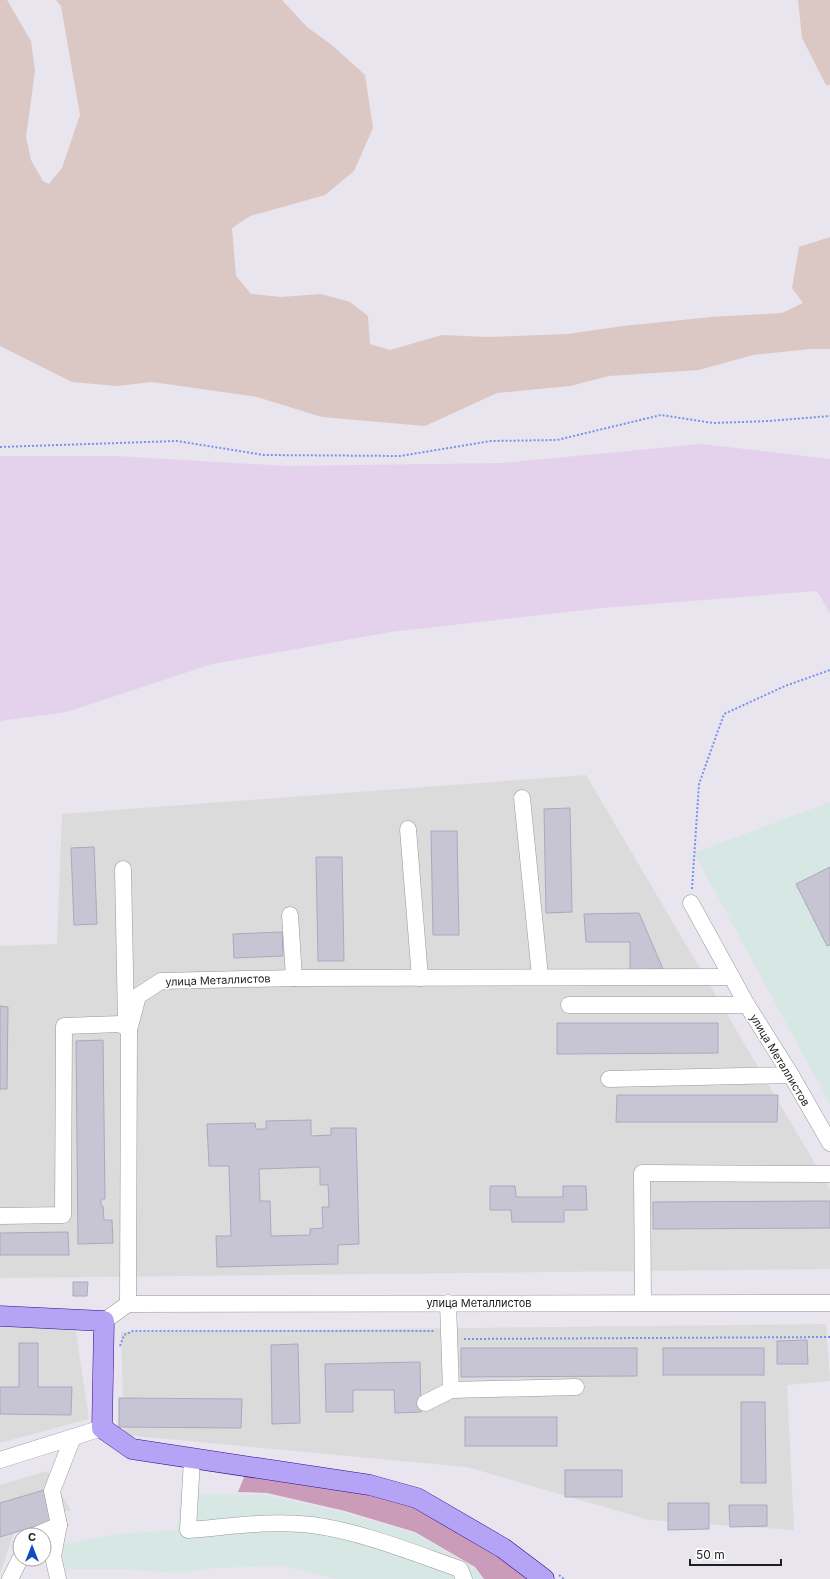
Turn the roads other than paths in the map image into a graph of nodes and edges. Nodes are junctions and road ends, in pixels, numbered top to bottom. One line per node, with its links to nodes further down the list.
1 (522, 798): 6 (street)
2 (408, 829): 9 (street)
3 (123, 869): 12 (street)
4 (691, 903): 7 (street, улица Металлистов)
5 (290, 915): 8 (street)
6 (540, 976): 7 (street, улица Металлистов); 9 (street, улица Металлистов)
7 (731, 977): 11 (street, улица Металлистов)
8 (294, 978): 9 (street, улица Металлистов); 12 (street, улица Металлистов)
9 (420, 978)
10 (569, 1005): 11 (street)
11 (747, 1005): 13 (street, улица Металлистов)
12 (128, 1028): 17 (street); 21 (street, улица Металлистов)
13 (791, 1075): 14 (street); 15 (street, улица Металлистов)
14 (609, 1079)
15 (830, 1143)
16 (830, 1174): 19 (street)
17 (0, 1216)
18 (448, 1302): 19 (street, улица Металлистов); 21 (street, улица Металлистов); 25 (street)
19 (643, 1302): 20 (street, улица Металлистов)
20 (830, 1303)
21 (128, 1304): 23 (street)
22 (0, 1316): 23 (main road)
23 (104, 1321): 27 (main road)
24 (576, 1387): 25 (street)
25 (450, 1390): 26 (street)
26 (425, 1404)
27 (102, 1428): 28 (street); 29 (main road)
28 (73, 1437): 30 (street); 31 (street)
29 (192, 1459): 34 (main road); 37 (street)
30 (0, 1460)
31 (59, 1525): 32 (street); 36 (street)
32 (52, 1528)
33 (16, 1567): 35 (street)
34 (551, 1577)
35 (10, 1579)
36 (58, 1579)
37 (464, 1579)

